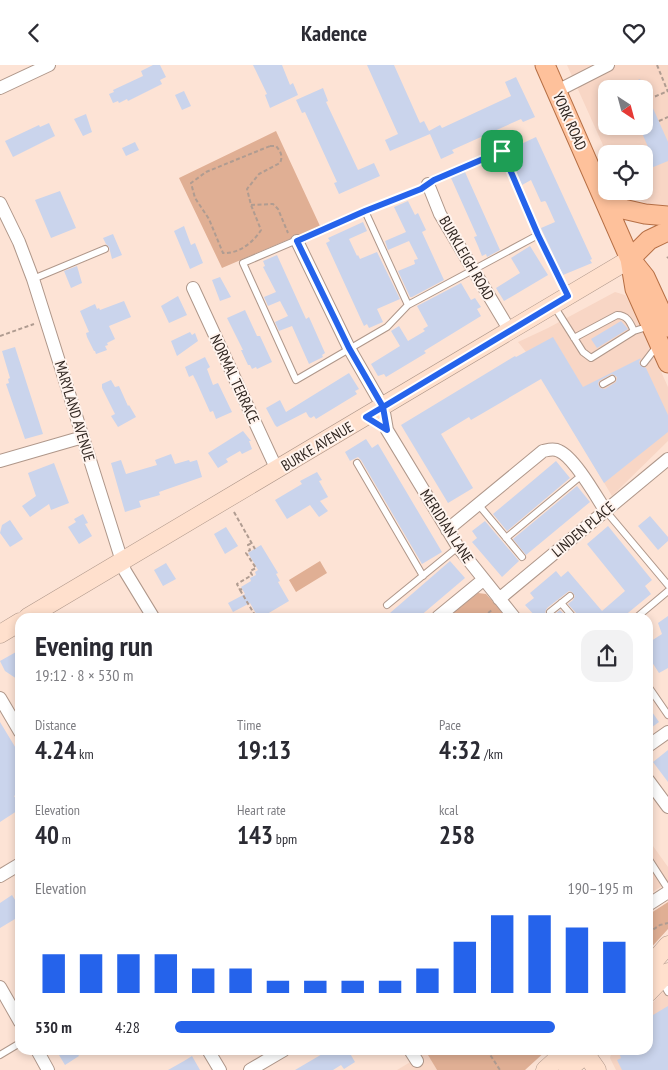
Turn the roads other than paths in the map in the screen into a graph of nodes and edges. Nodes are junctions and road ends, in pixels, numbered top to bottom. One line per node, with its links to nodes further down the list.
1 (49, 65): 4 (street)
2 (545, 65): 5 (main road, YORK ROAD)
3 (608, 65): 5 (street)
4 (0, 88)
5 (557, 91): 7 (main road, YORK ROAD)
6 (428, 184): 11 (lane); 14 (lane); 19 (street, BURKLEIGH ROAD)
7 (598, 186)
8 (604, 200): 18 (main road, YORK ROAD)
9 (610, 200): 12 (main road)
10 (2, 211): 20 (street, MARYLAND AVENUE)
11 (365, 211): 15 (lane); 23 (lane)
12 (668, 216)
13 (668, 231): 18 (main road, BURKE AVENUE)
14 (538, 235): 19 (lane); 22 (lane)
15 (297, 241): 27 (street); 27 (lane)
16 (105, 249): 20 (lane)
17 (668, 253): 18 (main road, BURKE AVENUE)
18 (630, 259): 22 (street, BURKE AVENUE); 25 (main road, YORK ROAD)
19 (473, 269): 23 (lane); 24 (street, BURKLEIGH ROAD)
20 (33, 279): 35 (street, MARYLAND AVENUE)
21 (194, 288): 39 (street, NORMAL TERRACE)
22 (561, 301): 24 (street, BURKE AVENUE); 26 (lane)
23 (408, 305): 27 (lane)
24 (510, 331): 32 (street, BURKE AVENUE)
25 (653, 331): 26 (lane); 26 (lane); 28 (lane); 29 (main road, YORK ROAD)
26 (574, 338)
27 (349, 348): 32 (street)
28 (644, 363)
29 (668, 363)
30 (612, 379): 31 (lane)
31 (603, 384)
32 (383, 407): 33 (street, BURKE AVENUE); 34 (street, MERIDIAN LANE)
33 (366, 417): 34 (street, MERIDIAN LANE); 39 (street, BURKE AVENUE)
34 (387, 430): 43 (street, MERIDIAN LANE)
35 (83, 437): 37 (street); 47 (street, MARYLAND AVENUE)
36 (668, 459): 42 (street, LINDEN PLACE)
37 (0, 461)
38 (357, 463): 48 (lane)
39 (277, 470): 47 (street, BURKE AVENUE)
40 (582, 475): 41 (street); 42 (street); 44 (lane)
41 (478, 505): 43 (street); 44 (lane)
42 (605, 510): 50 (lane); 53 (street, LINDEN PLACE)
43 (447, 530): 45 (street, MERIDIAN LANE)
44 (506, 538): 46 (lane)
45 (458, 547): 48 (lane); 49 (street, MERIDIAN LANE)
46 (522, 557)
47 (122, 562): 57 (street, BURKE AVENUE); 58 (street, MARYLAND AVENUE)
48 (423, 576): 55 (lane)
49 (483, 580): 53 (street, MERIDIAN LANE); 59 (street)
50 (668, 585)
51 (668, 591): 62 (lane)
52 (570, 596): 54 (lane)
53 (497, 603): 60 (street, MERIDIAN LANE)
54 (561, 603): 56 (lane); 61 (lane)
55 (387, 605)
56 (550, 612)
57 (35, 613)
58 (151, 613)
59 (443, 613)
60 (509, 613)
61 (570, 613)
62 (642, 613)
63 (15, 625): 64 (street)
64 (0, 634)
65 (653, 692): 67 (lane)
66 (0, 698): 68 (street)
67 (668, 715)
68 (15, 724)
69 (667, 734): 70 (street)
70 (653, 743)
71 (653, 787): 72 (street)
72 (668, 807)
73 (653, 866): 76 (lane)
74 (15, 868): 75 (street)
75 (0, 877)
76 (668, 891): 77 (street)
77 (653, 902)
78 (668, 945): 79 (street)
79 (653, 962)
80 (653, 971): 81 (lane)
81 (666, 981): 83 (street)
82 (0, 987): 84 (street)
83 (653, 990)
84 (15, 1013)
85 (15, 1046): 86 (lane)
86 (0, 1055)
87 (40, 1055): 95 (street)
88 (211, 1055): 96 (street)
89 (276, 1055): 97 (street)
90 (413, 1055): 94 (street)
91 (562, 1055): 98 (street)
92 (582, 1055): 99 (street)
93 (588, 1055): 100 (street)
94 (417, 1061)
95 (48, 1070)
96 (220, 1070)
97 (250, 1070)
98 (545, 1070)
99 (568, 1070)
100 (597, 1070)

